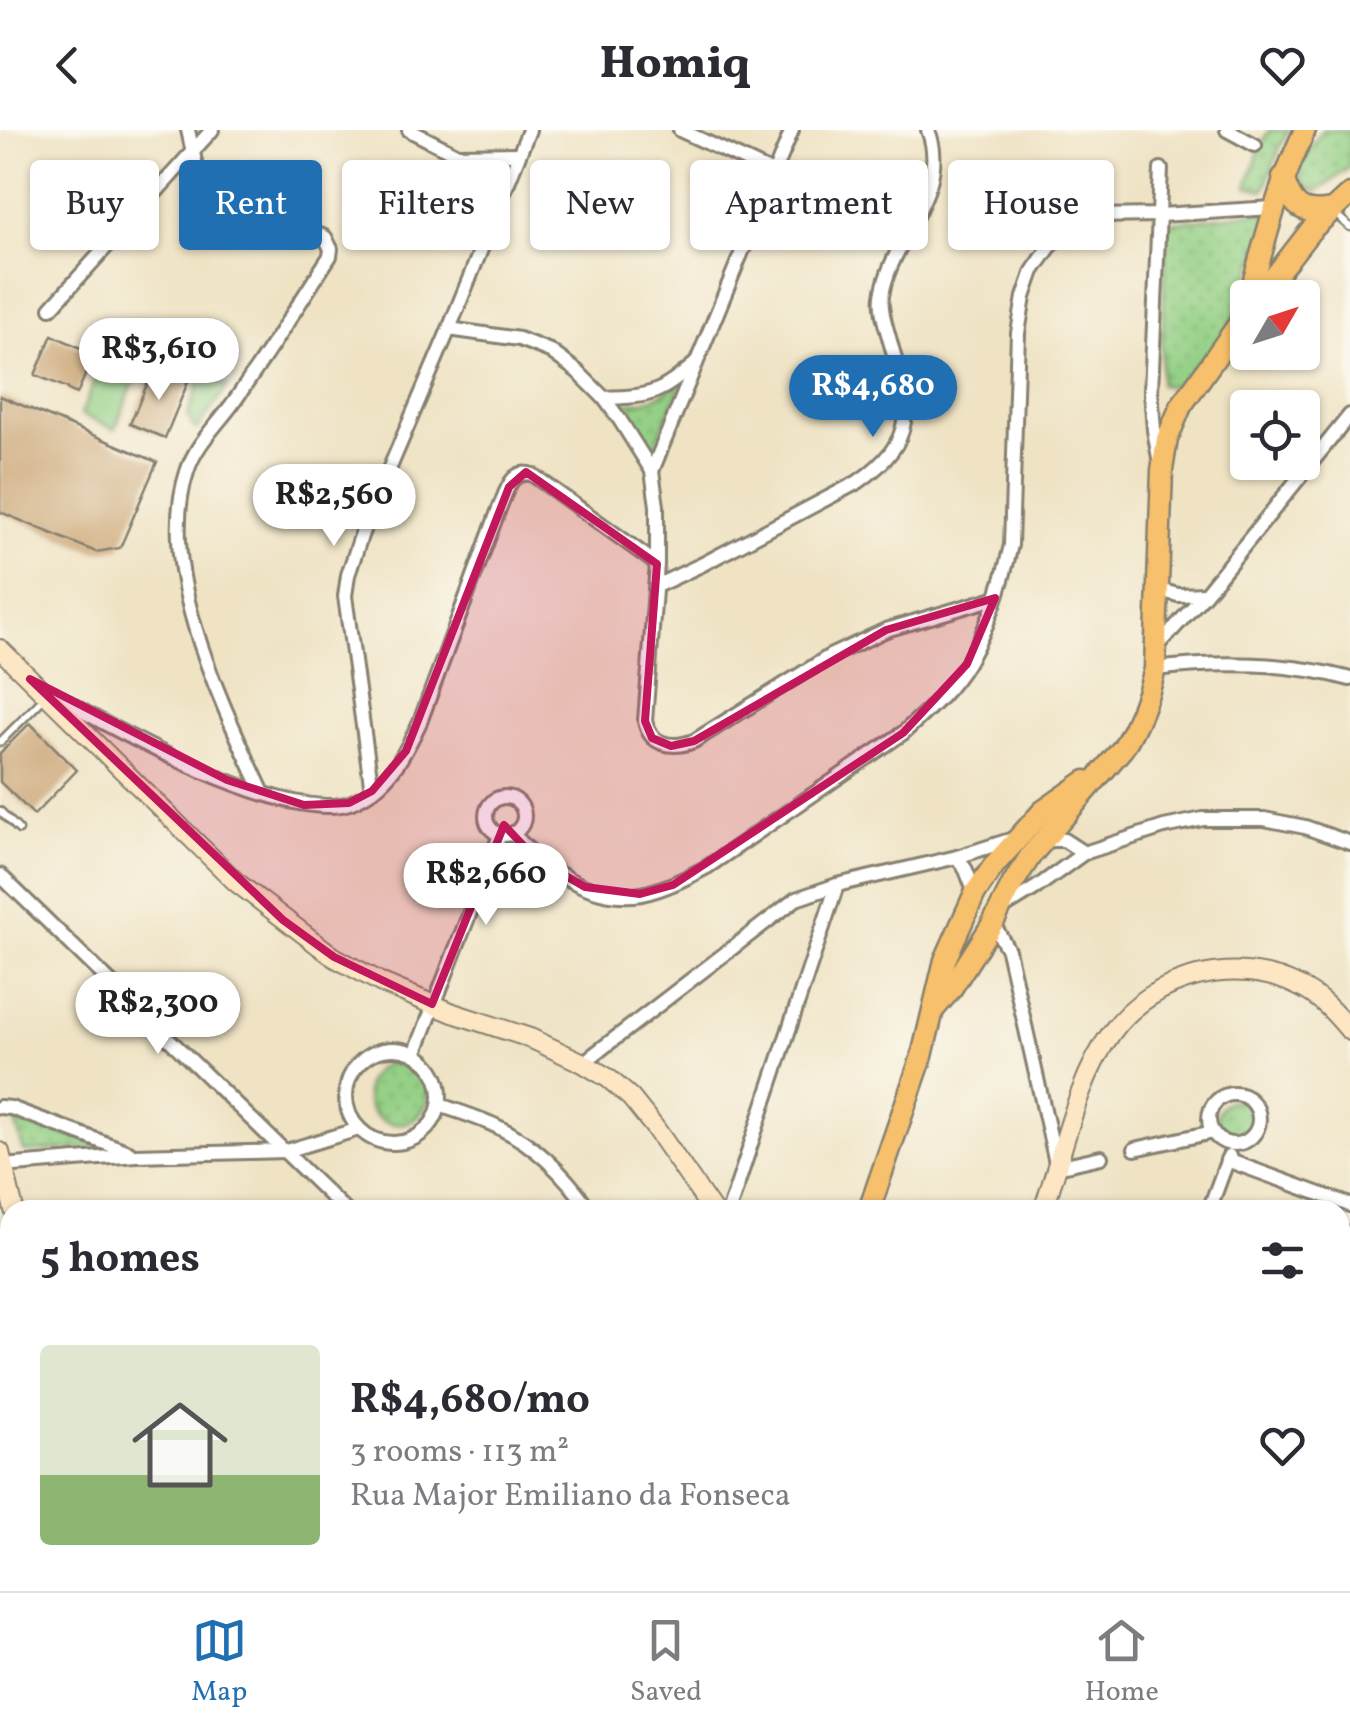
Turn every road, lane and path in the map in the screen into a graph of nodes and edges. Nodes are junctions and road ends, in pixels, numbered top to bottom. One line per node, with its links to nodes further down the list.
1 (188, 130): 11 (street)
2 (212, 130): 11 (street)
3 (409, 130): 13 (street)
4 (529, 130): 12 (street)
5 (680, 130): 15 (street)
6 (792, 130): 16 (street)
7 (928, 130): 38 (street)
8 (1228, 130): 10 (street)
9 (1305, 130): 19 (main road)
10 (1255, 144)
11 (193, 151): 29 (street); 50 (street)
12 (518, 154): 13 (street); 18 (street)
13 (458, 155): 14 (street)
14 (462, 160)
15 (745, 160)
16 (780, 160)
17 (1161, 170): 23 (street)
18 (510, 175)
19 (1284, 178): 21 (main road); 22 (main road)
20 (1350, 194): 22 (main road)
21 (1273, 208): 23 (street); 27 (main road)
22 (1331, 210): 24 (lane); 28 (main road)
23 (1160, 215): 35 (street); 41 (street)
24 (1350, 227)
25 (480, 250): 30 (street)
26 (744, 250): 32 (street)
27 (1254, 280)
28 (1272, 280)
29 (51, 308)
30 (449, 328): 33 (street); 49 (street)
31 (1230, 332): 35 (main road)
32 (699, 361): 33 (street); 36 (street)
33 (604, 398): 36 (street)
34 (1350, 414): 40 (street)
35 (1162, 470): 39 (main road)
36 (652, 472): 37 (street)
37 (657, 564): 38 (street); 49 (street)
38 (656, 586): 41 (street)
39 (1158, 590): 40 (street); 43 (main road)
40 (1205, 594): 43 (street)
41 (995, 598): 62 (street)
42 (0, 649): 44 (main road)
43 (1156, 658): 45 (street); 48 (main road)
44 (30, 679): 46 (main road); 50 (street)
45 (1350, 680)
46 (46, 696): 47 (lane); 62 (main road)
47 (0, 742)
48 (1101, 772): 53 (main road); 54 (main road)
49 (372, 791): 50 (street)
50 (262, 792)
51 (0, 811): 52 (lane)
52 (19, 830)
53 (1019, 837): 54 (main road); 57 (street); 60 (main road)
54 (1044, 840): 56 (street); 61 (main road)
55 (1350, 843): 56 (street)
56 (1084, 853): 61 (street)
57 (957, 857): 59 (street); 60 (street)
58 (0, 875): 73 (street)
59 (837, 885): 66 (street); 83 (street)
60 (974, 893): 61 (main road); 63 (main road)
61 (997, 916): 63 (main road); 78 (street)
62 (432, 1004): 65 (street); 66 (main road)
63 (935, 1008): 84 (main road)
64 (1350, 1031): 78 (main road)
65 (415, 1054): 67 (street); 69 (street)
66 (582, 1062): 82 (main road)
67 (440, 1105): 69 (street); 81 (street)
68 (0, 1108): 74 (street)
69 (359, 1129): 73 (street)
70 (1214, 1132): 71 (street); 71 (street); 72 (street)
71 (1234, 1144): 77 (street)
72 (1135, 1148)
73 (286, 1151): 74 (street); 80 (street)
74 (136, 1155): 76 (street)
75 (1101, 1156): 78 (street)
76 (2, 1159): 79 (main road)
77 (1228, 1160): 86 (street); 87 (street)
78 (1057, 1168): 85 (main road)
79 (12, 1200)
80 (334, 1200)
81 (583, 1200)
82 (705, 1200)
83 (732, 1200)
84 (872, 1200)
85 (1046, 1200)
86 (1213, 1200)
87 (1334, 1200)

